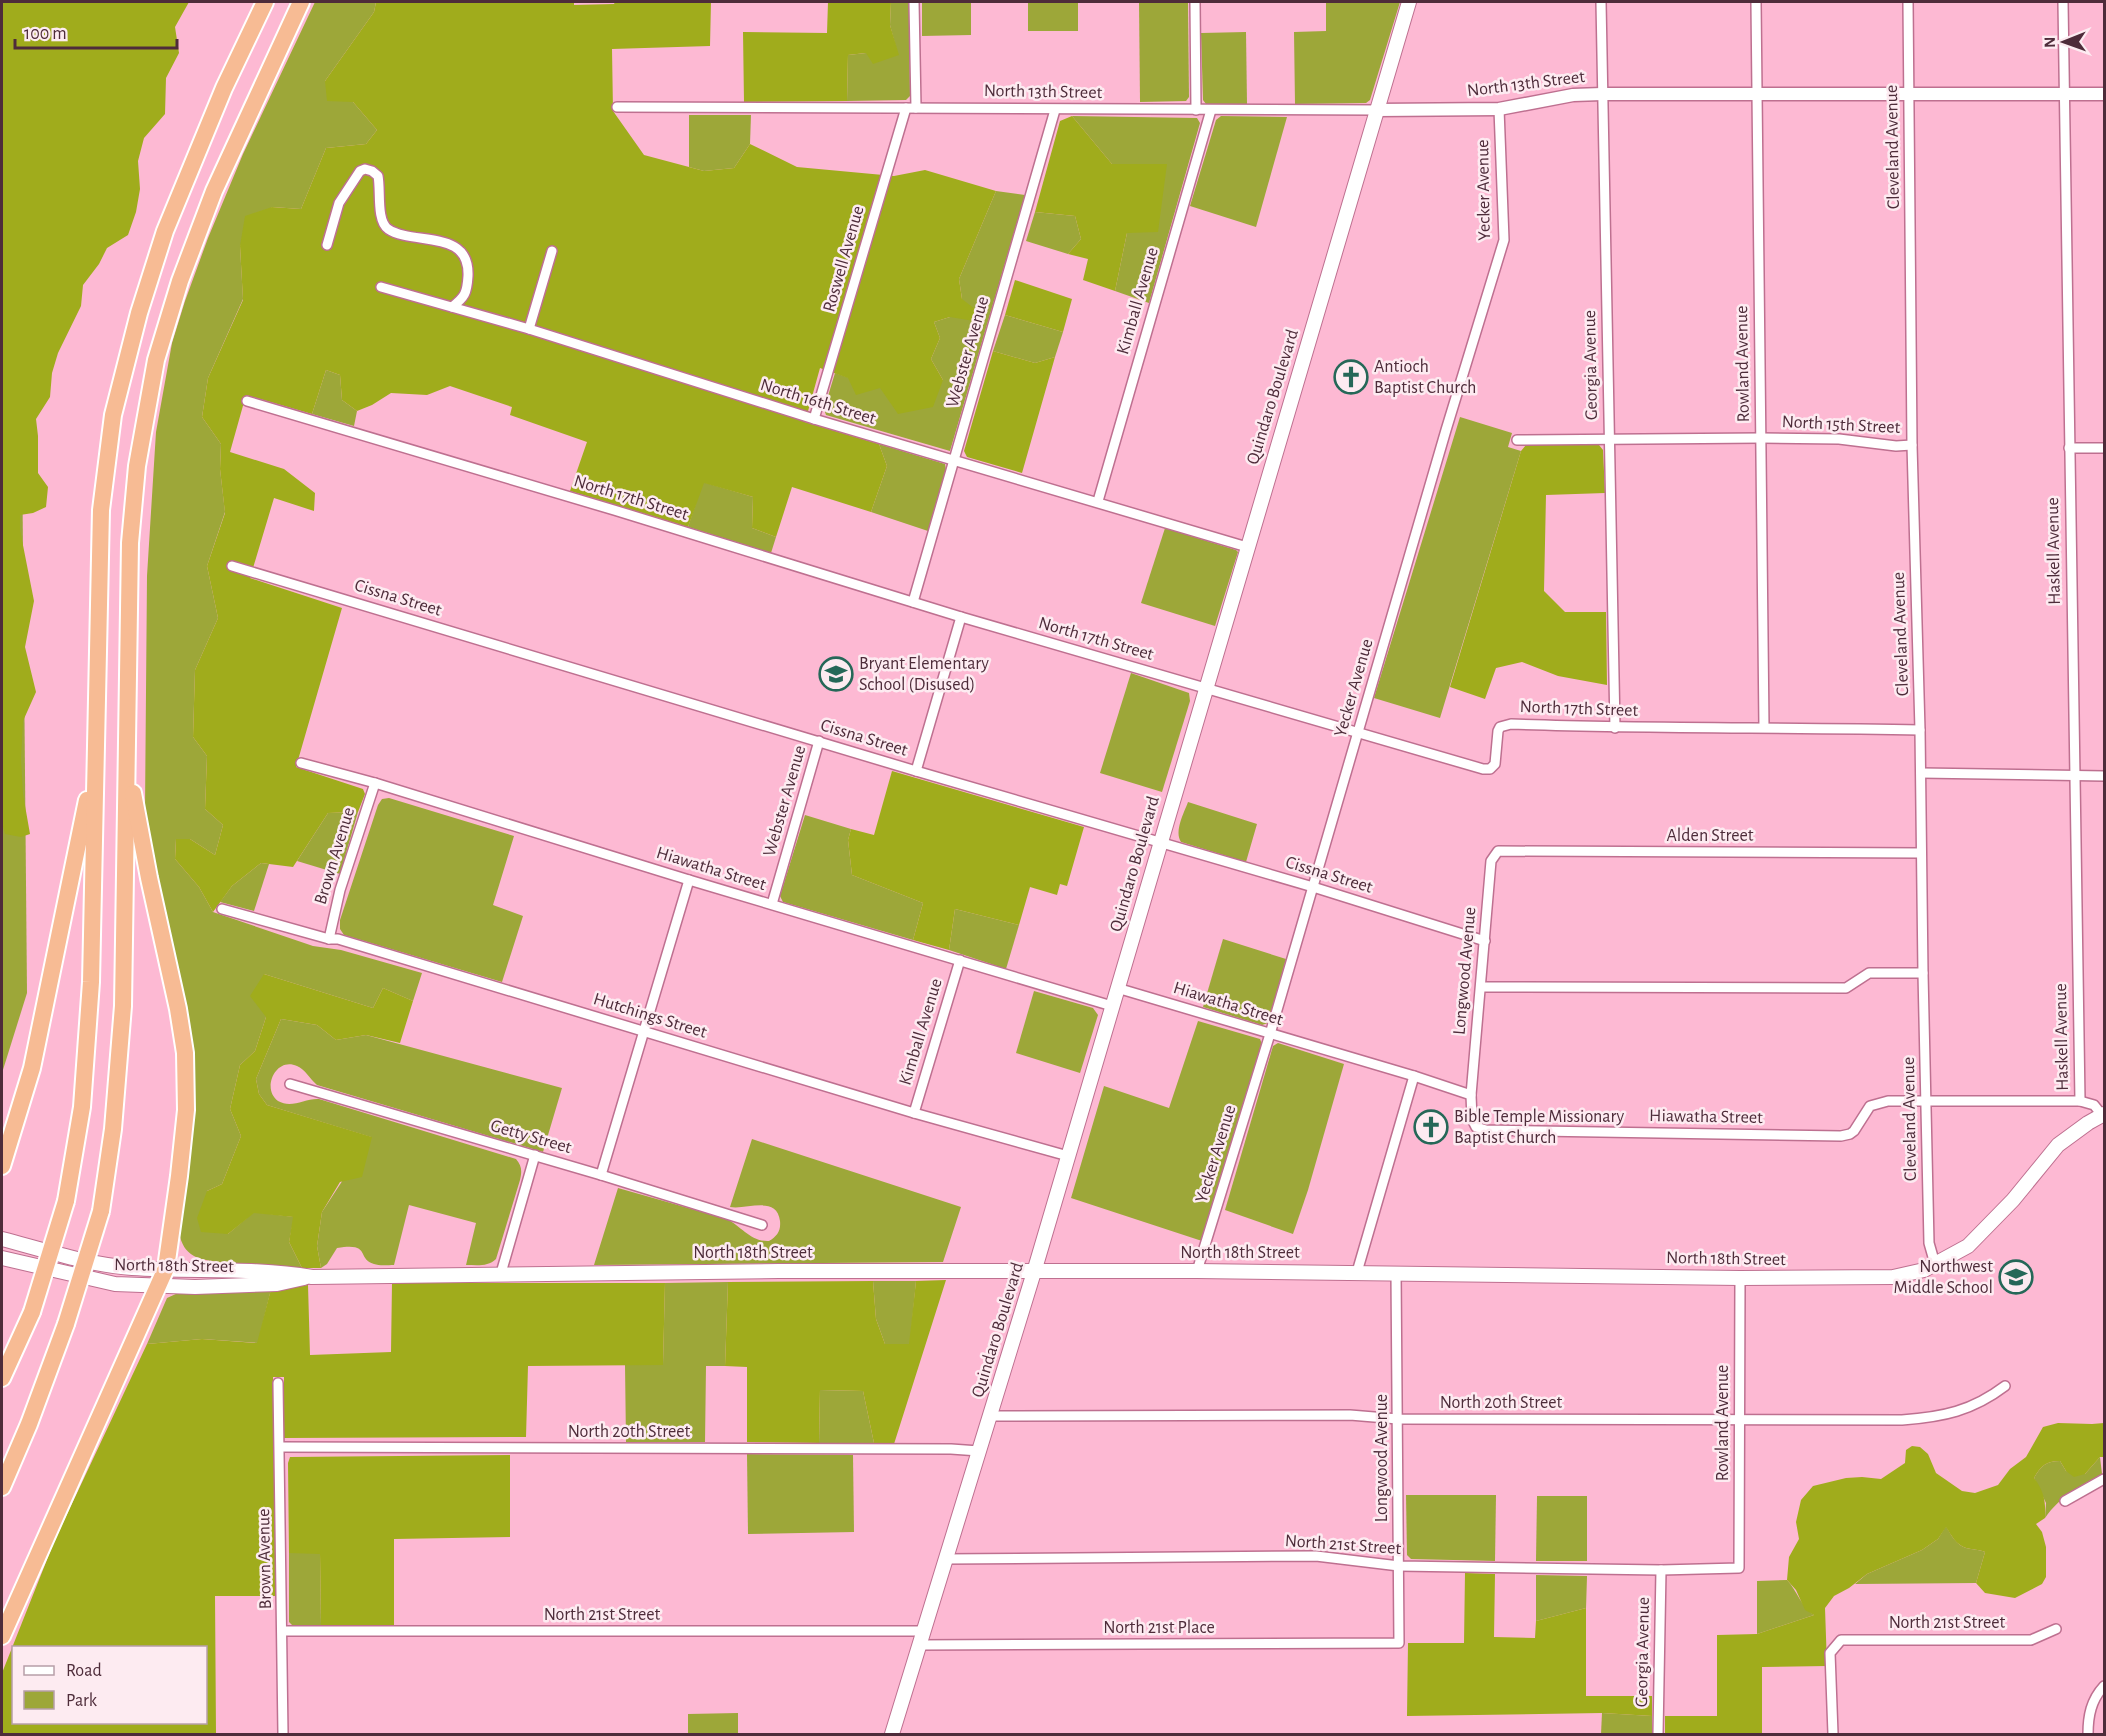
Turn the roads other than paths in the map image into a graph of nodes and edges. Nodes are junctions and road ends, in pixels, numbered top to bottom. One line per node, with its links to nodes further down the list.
1 (265, 2): 48 (highway)
2 (301, 2): 47 (highway)
3 (914, 2): 16 (street, Roswell Avenue)
4 (1195, 2): 18 (street)
5 (1409, 2): 20 (main road, Quindaro Boulevard)
6 (1600, 2): 10 (street, Georgia Avenue)
7 (1756, 2): 12 (street, Rowland Avenue)
8 (1908, 2): 11 (street, Cleveland Avenue)
9 (2063, 2): 13 (street, Haskell Avenue)
10 (1602, 93): 12 (street, North 13th Street); 17 (street, North 13th Street); 29 (street, Georgia Avenue)
11 (1909, 93): 12 (street, North 13th Street); 13 (street, North 13th Street); 32 (street, Cleveland Avenue)
12 (1758, 94): 30 (street, Rowland Avenue)
13 (2065, 94): 14 (street, North 13th Street); 33 (street, Haskell Avenue)
14 (2104, 94)
15 (617, 108): 16 (street, North 13th Street)
16 (911, 108): 21 (street, North 13th Street); 28 (street, Roswell Avenue)
17 (1499, 109): 20 (street, North 13th Street); 45 (street, Yecker Avenue)
18 (1196, 110): 19 (street, North 13th Street); 21 (street, North 13th Street)
19 (1211, 110): 20 (street, North 13th Street); 36 (street, Kimball Avenue)
20 (1377, 110): 37 (main road, Quindaro Boulevard)
21 (1055, 111): 35 (street, Webster Avenue)
22 (327, 245): 25 (street)
23 (552, 251): 26 (street)
24 (381, 287): 25 (street, North 16th Street)
25 (452, 307): 26 (street, North 16th Street)
26 (529, 329): 28 (street, North 16th Street)
27 (247, 401): 39 (street, North 17th Street)
28 (814, 419): 35 (street, North 16th Street)
29 (1609, 438): 30 (street, North 15th Street); 31 (street, North 15th Street); 43 (street, Georgia Avenue)
30 (1761, 438): 32 (street, North 15th Street); 42 (street, Rowland Avenue)
31 (1516, 440)
32 (1912, 445): 44 (street, Cleveland Avenue)
33 (2070, 448): 34 (street); 52 (street, Haskell Avenue)
34 (2104, 448)
35 (954, 460): 36 (street, North 16th Street); 39 (street, Webster Avenue)
36 (1098, 501): 37 (street, North 16th Street)
37 (1247, 547): 41 (main road, Quindaro Boulevard)
38 (232, 566): 46 (street, Cissna Street)
39 (913, 602): 40 (street, North 17th Street)
40 (961, 617): 41 (street, North 17th Street); 50 (street)
41 (1206, 689): 45 (street, North 17th Street); 55 (main road, Quindaro Boulevard)
42 (1764, 727): 43 (street, North 17th Street); 44 (street, North 17th Street)
43 (1615, 728): 45 (street, North 17th Street)
44 (1920, 730): 51 (street, Cleveland Avenue)
45 (1358, 734): 59 (street, Yecker Avenue)
46 (819, 741): 50 (street, Cissna Street); 60 (street, Webster Avenue)
47 (127, 757): 86 (highway); 104 (highway, bridge)
48 (96, 758): 80 (highway); 95 (highway, bridge)
49 (301, 763): 54 (street, Hiawatha Street)
50 (916, 771): 55 (street, Cissna Street)
51 (1921, 773): 52 (street); 57 (street, Cleveland Avenue)
52 (2074, 776): 53 (street); 75 (street, Haskell Avenue)
53 (2104, 776)
54 (375, 783): 58 (street, Hiawatha Street); 62 (street, Brown Avenue)
55 (1161, 843): 59 (street, Cissna Street); 67 (main road, Quindaro Boulevard)
56 (1498, 851): 57 (street, Alden Street); 63 (street, Longwood Avenue)
57 (1922, 853): 65 (street, Cleveland Avenue)
58 (690, 880): 60 (street, Hiawatha Street); 69 (street)
59 (1313, 887): 63 (street, Cissna Street); 70 (street, Yecker Avenue)
60 (772, 904): 64 (street, Hiawatha Street)
61 (222, 909): 62 (street, Hutchings Street)
62 (329, 939): 69 (street, Hutchings Street)
63 (1485, 941): 66 (street, Longwood Avenue)
64 (960, 960): 68 (street, Hiawatha Street); 76 (street, Kimball Avenue)
65 (1923, 973): 66 (street); 74 (street, Cleveland Avenue)
66 (1481, 987): 73 (street, Longwood Avenue)
67 (1117, 988): 68 (main road, Quindaro Boulevard); 70 (street, Hiawatha Street)
68 (1112, 1006): 79 (main road, Quindaro Boulevard)
69 (643, 1032): 76 (street, Hutchings Street); 81 (street)
70 (1270, 1034): 71 (street, Hiawatha Street); 87 (street, Yecker Avenue)
71 (1414, 1076): 73 (street, Hiawatha Street); 89 (street)
72 (290, 1084): 78 (street, Getty Street)
73 (1471, 1095): 74 (street, Hiawatha Street)
74 (1927, 1100): 75 (street, Hiawatha Street); 85 (street, Cleveland Avenue)
75 (2080, 1101): 77 (street)
76 (914, 1113): 79 (street, Hutchings Street)
77 (2103, 1114): 85 (main road, North 18th Street)
78 (536, 1155): 81 (street, Getty Street); 91 (street)
79 (1068, 1156): 88 (main road, Quindaro Boulevard)
80 (2, 1166)
81 (601, 1175): 82 (street, Getty Street)
82 (762, 1225)
83 (2, 1239): 86 (main road, North 18th Street)
84 (2, 1258): 94 (main road, North 18th Street)
85 (1935, 1264): 93 (main road, North 18th Street)
86 (166, 1268): 92 (main road, North 18th Street); 94 (highway)
87 (1197, 1271): 88 (main road, North 18th Street); 89 (main road, North 18th Street)
88 (1034, 1272): 91 (main road, North 18th Street); 98 (main road, Quindaro Boulevard)
89 (1358, 1272): 90 (main road, North 18th Street)
90 (1396, 1272): 93 (main road, North 18th Street); 99 (street, Longwood Avenue)
91 (501, 1274): 92 (main road, North 18th Street)
92 (312, 1277): 94 (main road, North 18th Street)
93 (1740, 1278): 100 (street, Rowland Avenue)
94 (158, 1287): 113 (highway)
95 (2, 1378)
96 (278, 1383): 101 (street, Brown Avenue)
97 (2005, 1386): 100 (street, North 20th Street)
98 (990, 1416): 99 (street, North 20th Street); 102 (main road, Quindaro Boulevard)
99 (1398, 1419): 100 (street, North 20th Street); 107 (street, Longwood Avenue)
100 (1739, 1420): 108 (street, Rowland Avenue)
101 (280, 1447): 102 (street, North 20th Street); 111 (street, Brown Avenue)
102 (979, 1451): 106 (main road, Quindaro Boulevard)
103 (2104, 1479): 105 (street)
104 (2, 1487)
105 (2065, 1501)
106 (945, 1559): 107 (street, North 21st Street); 112 (main road, Quindaro Boulevard)
107 (1399, 1566): 109 (street, North 21st Street); 114 (street, Longwood Avenue)
108 (1739, 1568): 109 (street, North 21st Street)
109 (1661, 1570): 119 (street, Georgia Avenue)
110 (2056, 1629): 120 (street, North 21st Street)
111 (282, 1631): 112 (street, North 21st Street); 117 (street, Brown Avenue)
112 (922, 1631): 115 (main road, Quindaro Boulevard)
113 (2, 1636)
114 (1399, 1643): 115 (street, North 21st Place)
115 (918, 1645): 118 (main road, Quindaro Boulevard)
116 (2104, 1686): 121 (street)
117 (283, 1734)
118 (892, 1734)
119 (1658, 1734)
120 (1833, 1734)
121 (2088, 1734)

